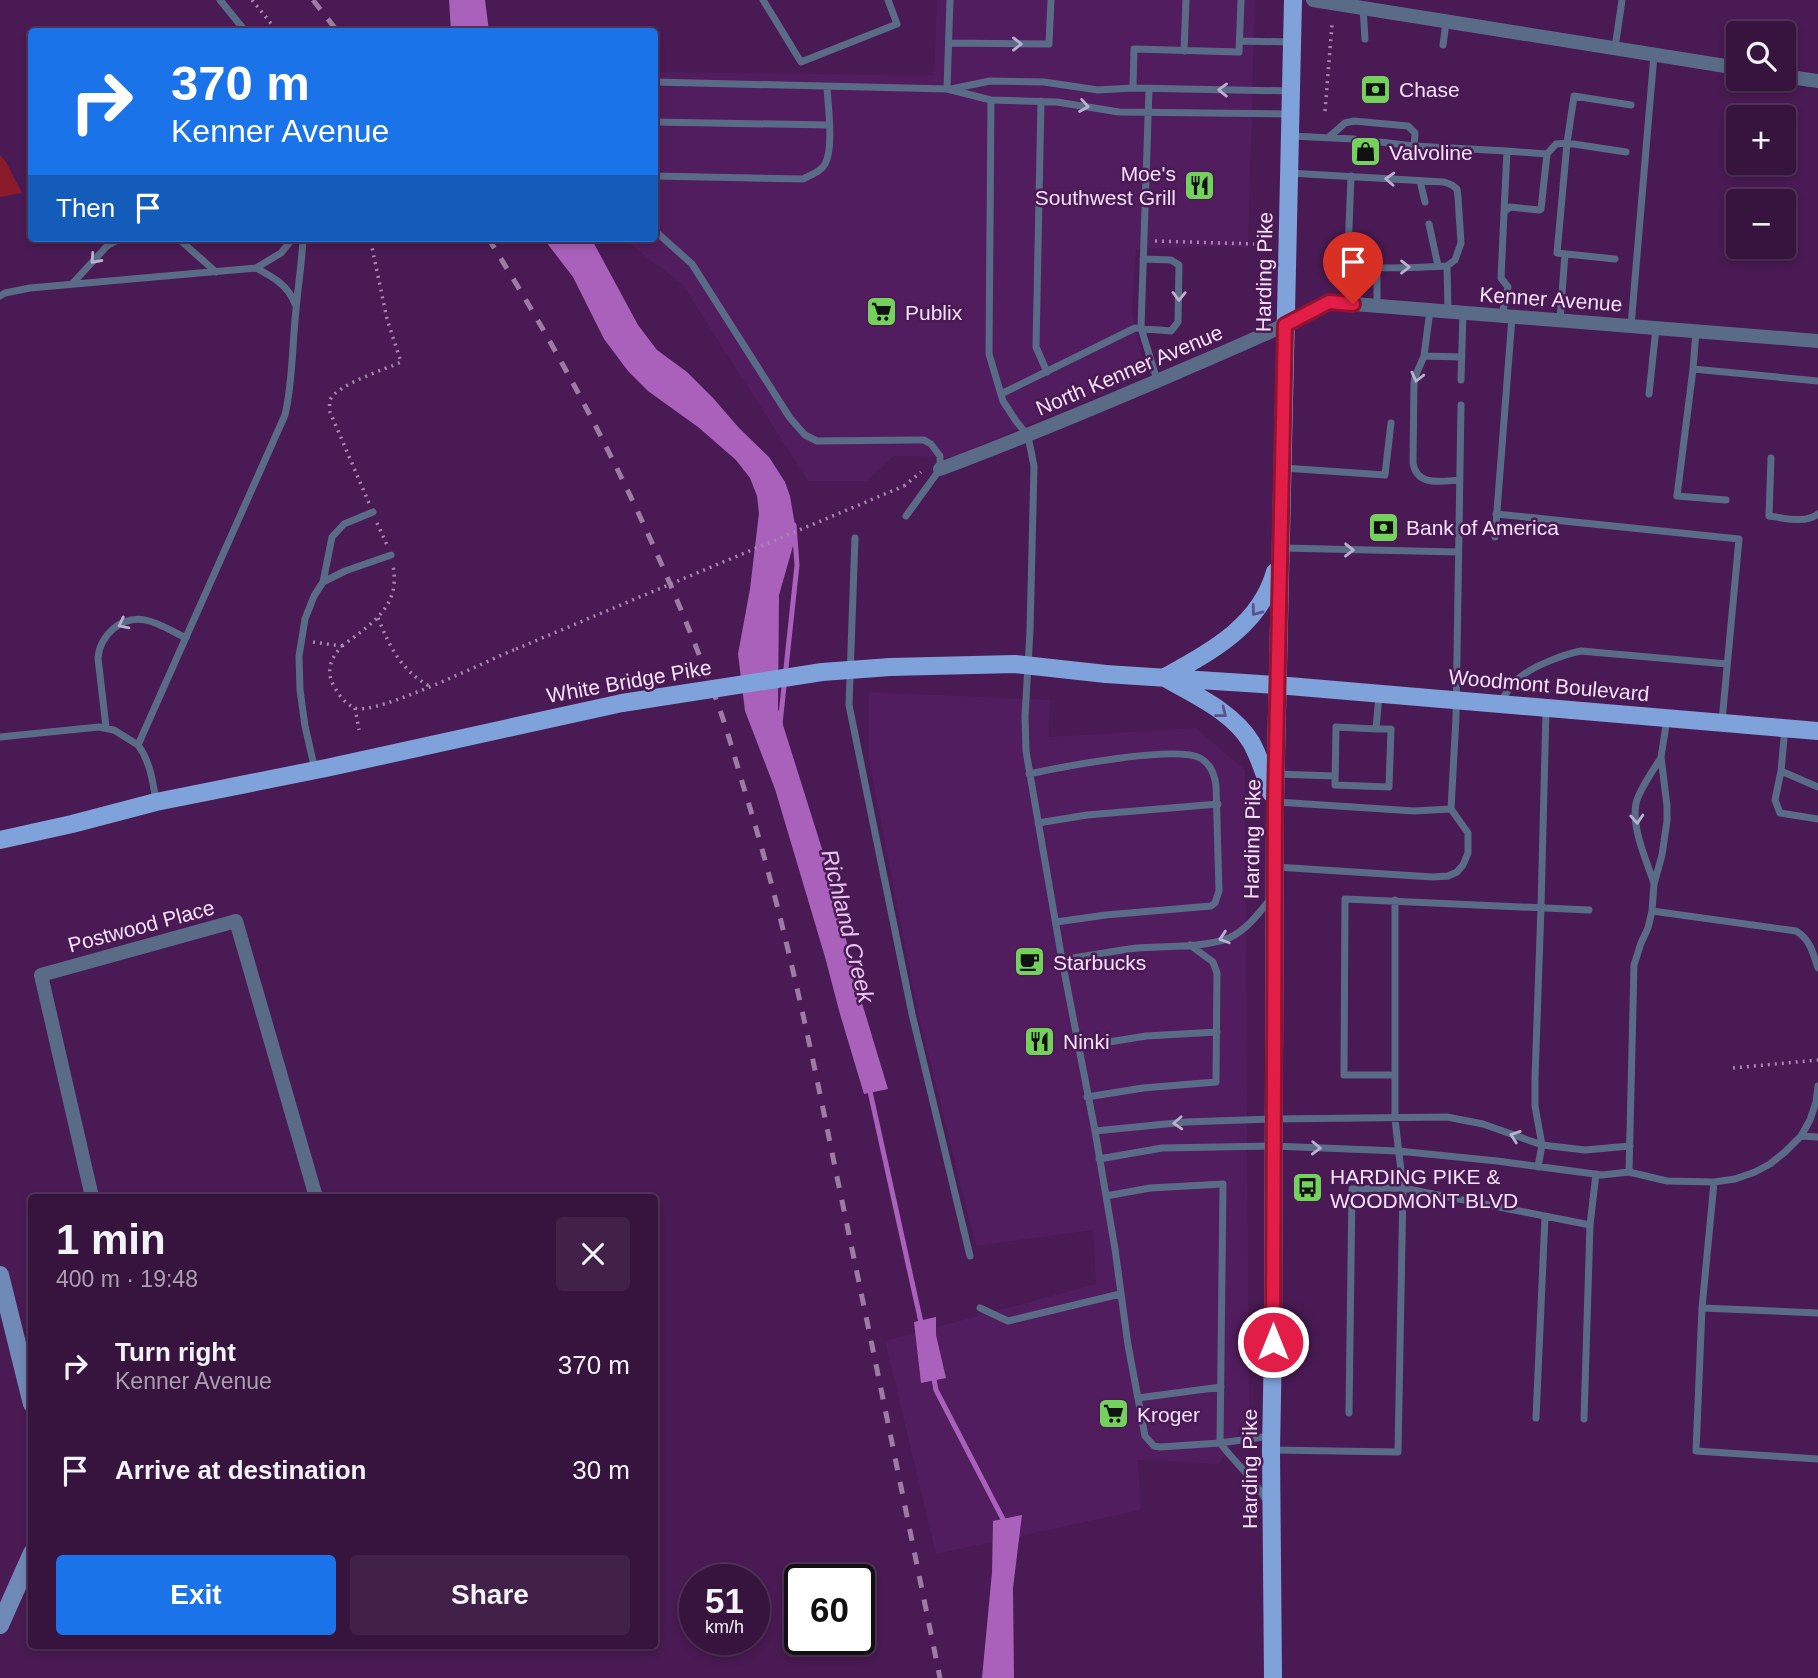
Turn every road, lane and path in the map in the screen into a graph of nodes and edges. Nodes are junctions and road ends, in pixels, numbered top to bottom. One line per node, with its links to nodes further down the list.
1 (219, 0): 15 (lane)
2 (252, 0): 16 (path)
3 (763, 0): 4 (lane)
4 (888, 0)
5 (950, 0): 19 (lane)
6 (1051, 0): 19 (lane, one-way to 6)
7 (1185, 0): 23 (lane)
8 (1241, 0): 18 (lane)
9 (1293, 0): 20 (main road, Harding Pike)
10 (1314, 0): 12 (street)
11 (1622, 0): 22 (lane)
12 (1357, 5): 13 (street); 17 (lane)
13 (1446, 21): 21 (lane); 22 (street)
14 (1332, 25): 37 (path)
15 (243, 28)
16 (275, 28)
17 (1365, 39)
18 (1240, 41): 20 (lane); 23 (lane)
19 (949, 43): 31 (lane)
20 (1292, 43): 33 (main road, Harding Pike)
21 (1443, 46)
22 (1615, 48): 24 (street)
23 (1184, 51): 30 (lane)
24 (1654, 54): 25 (street); 82 (lane)
25 (1726, 66)
26 (1796, 78): 27 (street)
27 (1818, 81)
28 (658, 82): 29 (lane)
29 (827, 87): 31 (lane); 41 (lane)
30 (1133, 88): 31 (lane); 32 (lane)
31 (947, 89): 34 (lane)
32 (1149, 89): 33 (lane, one-way to 32); 38 (lane)
33 (1291, 91): 39 (main road, Harding Pike)
34 (991, 100): 35 (lane); 94 (lane)
35 (1041, 101): 38 (lane, one-way to 38); 90 (lane)
36 (1631, 105): 46 (lane)
37 (1325, 111)
38 (1148, 112): 39 (lane); 59 (lane)
39 (1290, 114): 42 (main road, Harding Pike)
40 (658, 122): 41 (lane)
41 (829, 125): 52 (lane)
42 (1290, 136): 43 (lane); 51 (main road, Harding Pike)
43 (1329, 137): 44 (lane); 47 (lane)
44 (1354, 139)
45 (1380, 142): 47 (lane)
46 (1567, 143): 49 (lane); 50 (lane); 66 (lane)
47 (1414, 146): 48 (lane)
48 (1507, 150): 50 (lane); 56 (lane)
49 (1626, 152)
50 (1547, 154): 56 (lane)
51 (1289, 173): 53 (lane); 81 (main road, Harding Pike)
52 (658, 176)
53 (1351, 177): 54 (lane, one-way to 53); 70 (lane)
54 (1420, 181): 55 (lane); 69 (lane)
55 (1425, 202)
56 (1504, 212): 79 (lane)
57 (1429, 224): 69 (lane)
58 (658, 234): 101 (lane)
59 (1144, 241): 65 (path); 67 (lane)
60 (114, 242): 73 (lane, one-way to 73)
61 (182, 242): 72 (lane)
62 (290, 242): 71 (lane)
63 (303, 242): 76 (lane)
64 (371, 242): 105 (path)
65 (1254, 244)
66 (1565, 254): 68 (lane); 80 (lane)
67 (1143, 259): 83 (lane); 83 (lane, one-way to 83)
68 (1615, 259)
69 (1443, 266): 70 (lane, one-way to 69); 78 (lane)
70 (1377, 267): 75 (lane)
71 (256, 268): 72 (lane); 76 (lane)
72 (216, 272): 73 (lane)
73 (72, 284): 74 (lane)
74 (0, 296)
75 (1377, 306): 77 (street, Kenner Avenue); 81 (street, Kenner Avenue)
76 (296, 308): 116 (lane)
77 (1430, 310): 78 (street, Kenner Avenue); 87 (lane)
78 (1455, 312): 79 (street, Kenner Avenue); 88 (lane)
79 (1507, 316): 80 (street, Kenner Avenue); 106 (lane)
80 (1560, 321): 82 (street, Kenner Avenue)
81 (1285, 325): 91 (street, North Kenner Avenue); 100 (main road, Harding Pike)
82 (1631, 326): 84 (street, Kenner Avenue)
83 (1141, 328): 90 (lane); 91 (lane)
84 (1656, 328): 85 (street, Kenner Avenue); 95 (lane)
85 (1696, 331): 86 (street, Kenner Avenue); 89 (lane)
86 (1818, 341)
87 (1424, 356): 88 (lane); 102 (lane, one-way to 102)
88 (1462, 357): 92 (lane)
89 (1693, 369): 93 (lane); 104 (lane)
90 (1047, 372): 94 (lane)
91 (1157, 380): 98 (street, North Kenner Avenue)
92 (1461, 380)
93 (1818, 381)
94 (1001, 394): 98 (lane)
95 (1648, 394)
96 (1461, 405): 102 (lane)
97 (1391, 423): 100 (lane)
98 (1028, 436): 101 (street, North Kenner Avenue); 140 (lane)
99 (1771, 458): 107 (lane)
100 (1283, 468): 111 (main road, Harding Pike)
101 (940, 469): 108 (lane)
102 (1460, 480): 112 (lane)
103 (904, 486): 122 (path, bridge)
104 (1726, 500)
105 (373, 512): 113 (path); 114 (lane)
106 (1496, 514): 109 (lane); 119 (lane)
107 (1818, 514)
108 (906, 516)
109 (1495, 537)
110 (855, 538): 189 (lane)
111 (1281, 548): 112 (lane, one-way to 112); 120 (main road, one-way to 120); 121 (main road, Harding Pike)
112 (1458, 552): 124 (lane)
113 (391, 555): 114 (lane); 115 (path)
114 (323, 582): 117 (lane)
115 (378, 618): 118 (path); 122 (path)
116 (186, 638): 130 (lane, one-way to 130); 136 (lane)
117 (301, 640): 118 (path); 138 (lane)
118 (342, 646): 126 (path)
119 (1727, 664): 125 (lane); 129 (lane)
120 (1164, 677): 121 (main road, White Bridge Pike); 138 (main road, White Bridge Pike, bridge); 145 (main road, one-way to 145)
121 (1276, 685): 123 (main road, Woodmont Boulevard); 141 (main road, Harding Pike)
122 (429, 686): 126 (path)
123 (1379, 694): 124 (main road, Woodmont Boulevard); 132 (lane)
124 (1456, 701): 125 (main road, Woodmont Boulevard); 147 (lane)
125 (1499, 704): 127 (main road, Woodmont Boulevard)
126 (355, 708): 133 (path)
127 (1546, 708): 128 (main road, Woodmont Boulevard); 155 (lane)
128 (1668, 718): 129 (main road, Woodmont Boulevard); 137 (lane)
129 (1721, 722): 131 (main road, Woodmont Boulevard)
130 (106, 727): 135 (lane); 136 (lane)
131 (1785, 728): 134 (main road, Woodmont Boulevard); 139 (lane)
132 (1376, 729): 142 (lane); 142 (lane)
133 (359, 730)
134 (1818, 731)
135 (0, 737)
136 (138, 745): 144 (lane)
137 (1661, 757): 152 (lane); 152 (lane, one-way to 152)
138 (315, 770): 144 (main road, White Bridge Pike)
139 (1781, 771): 143 (lane); 148 (lane)
140 (1029, 774): 146 (lane); 149 (lane)
141 (1275, 774): 142 (lane); 145 (main road, Harding Pike)
142 (1335, 776)
143 (1818, 787)
144 (156, 802): 150 (main road, White Bridge Pike)
145 (1275, 802): 147 (lane); 151 (main road, Harding Pike)
146 (1217, 804): 149 (lane); 158 (lane)
147 (1451, 808): 151 (lane)
148 (1818, 819)
149 (1038, 823): 158 (lane)
150 (0, 840)
151 (1274, 867): 153 (main road, Harding Pike)
152 (1654, 884): 157 (lane)
153 (1274, 894): 159 (lane, one-way to 159); 169 (main road, Harding Pike)
154 (1395, 900): 155 (lane); 166 (lane); 166 (lane)
155 (1541, 907): 156 (lane); 174 (lane)
156 (1589, 910)
157 (1652, 911): 161 (lane); 176 (lane)
158 (1056, 922): 160 (lane)
159 (1190, 945): 160 (lane); 162 (lane)
160 (1062, 960): 163 (lane)
161 (1818, 968)
162 (1217, 1031): 163 (lane); 168 (lane)
163 (1078, 1046): 168 (lane)
164 (1818, 1060): 165 (path)
165 (1733, 1068)
166 (1394, 1075): 170 (lane)
167 (1818, 1086): 172 (lane)
168 (1087, 1097): 171 (lane)
169 (1274, 1119): 170 (lane); 171 (lane, one-way to 171); 175 (main road, Harding Pike)
170 (1395, 1119): 174 (lane, one-way to 170); 177 (lane)
171 (1095, 1131): 178 (lane)
172 (1801, 1136): 173 (lane); 182 (lane)
173 (1818, 1137)
174 (1542, 1145): 176 (lane); 179 (lane)
175 (1273, 1146): 177 (lane, one-way to 177); 178 (lane); 203 (main road, Harding Pike)
176 (1630, 1146): 180 (lane)
177 (1398, 1151): 179 (lane); 183 (lane)
178 (1099, 1158): 186 (lane)
179 (1538, 1167): 181 (lane)
180 (1629, 1172): 181 (lane); 182 (lane)
181 (1595, 1174): 188 (lane)
182 (1713, 1182): 194 (lane)
183 (1403, 1188): 187 (lane); 199 (lane); 203 (lane)
184 (91, 1194): 185 (street, Postwood Place)
185 (315, 1194)
186 (1106, 1196): 191 (lane); 197 (lane)
187 (1545, 1217): 188 (lane); 200 (lane)
188 (1590, 1225): 201 (lane)
189 (970, 1256)
190 (0, 1275): 192 (street)
191 (1120, 1294): 193 (lane); 198 (lane)
192 (3, 1304): 196 (street)
193 (980, 1308)
194 (1702, 1308): 195 (lane); 204 (lane)
195 (1818, 1313)
196 (28, 1372)
197 (1221, 1387): 198 (lane); 202 (lane)
198 (1138, 1398): 202 (lane)
199 (1349, 1413)
200 (1536, 1418)
201 (1584, 1419)
202 (1220, 1443): 203 (lane); 205 (lane)
203 (1271, 1443): 205 (main road, Harding Pike)
204 (1818, 1459)
205 (1272, 1510): 208 (main road, Harding Pike)
206 (28, 1562): 207 (street)
207 (0, 1625)
208 (1273, 1678)

